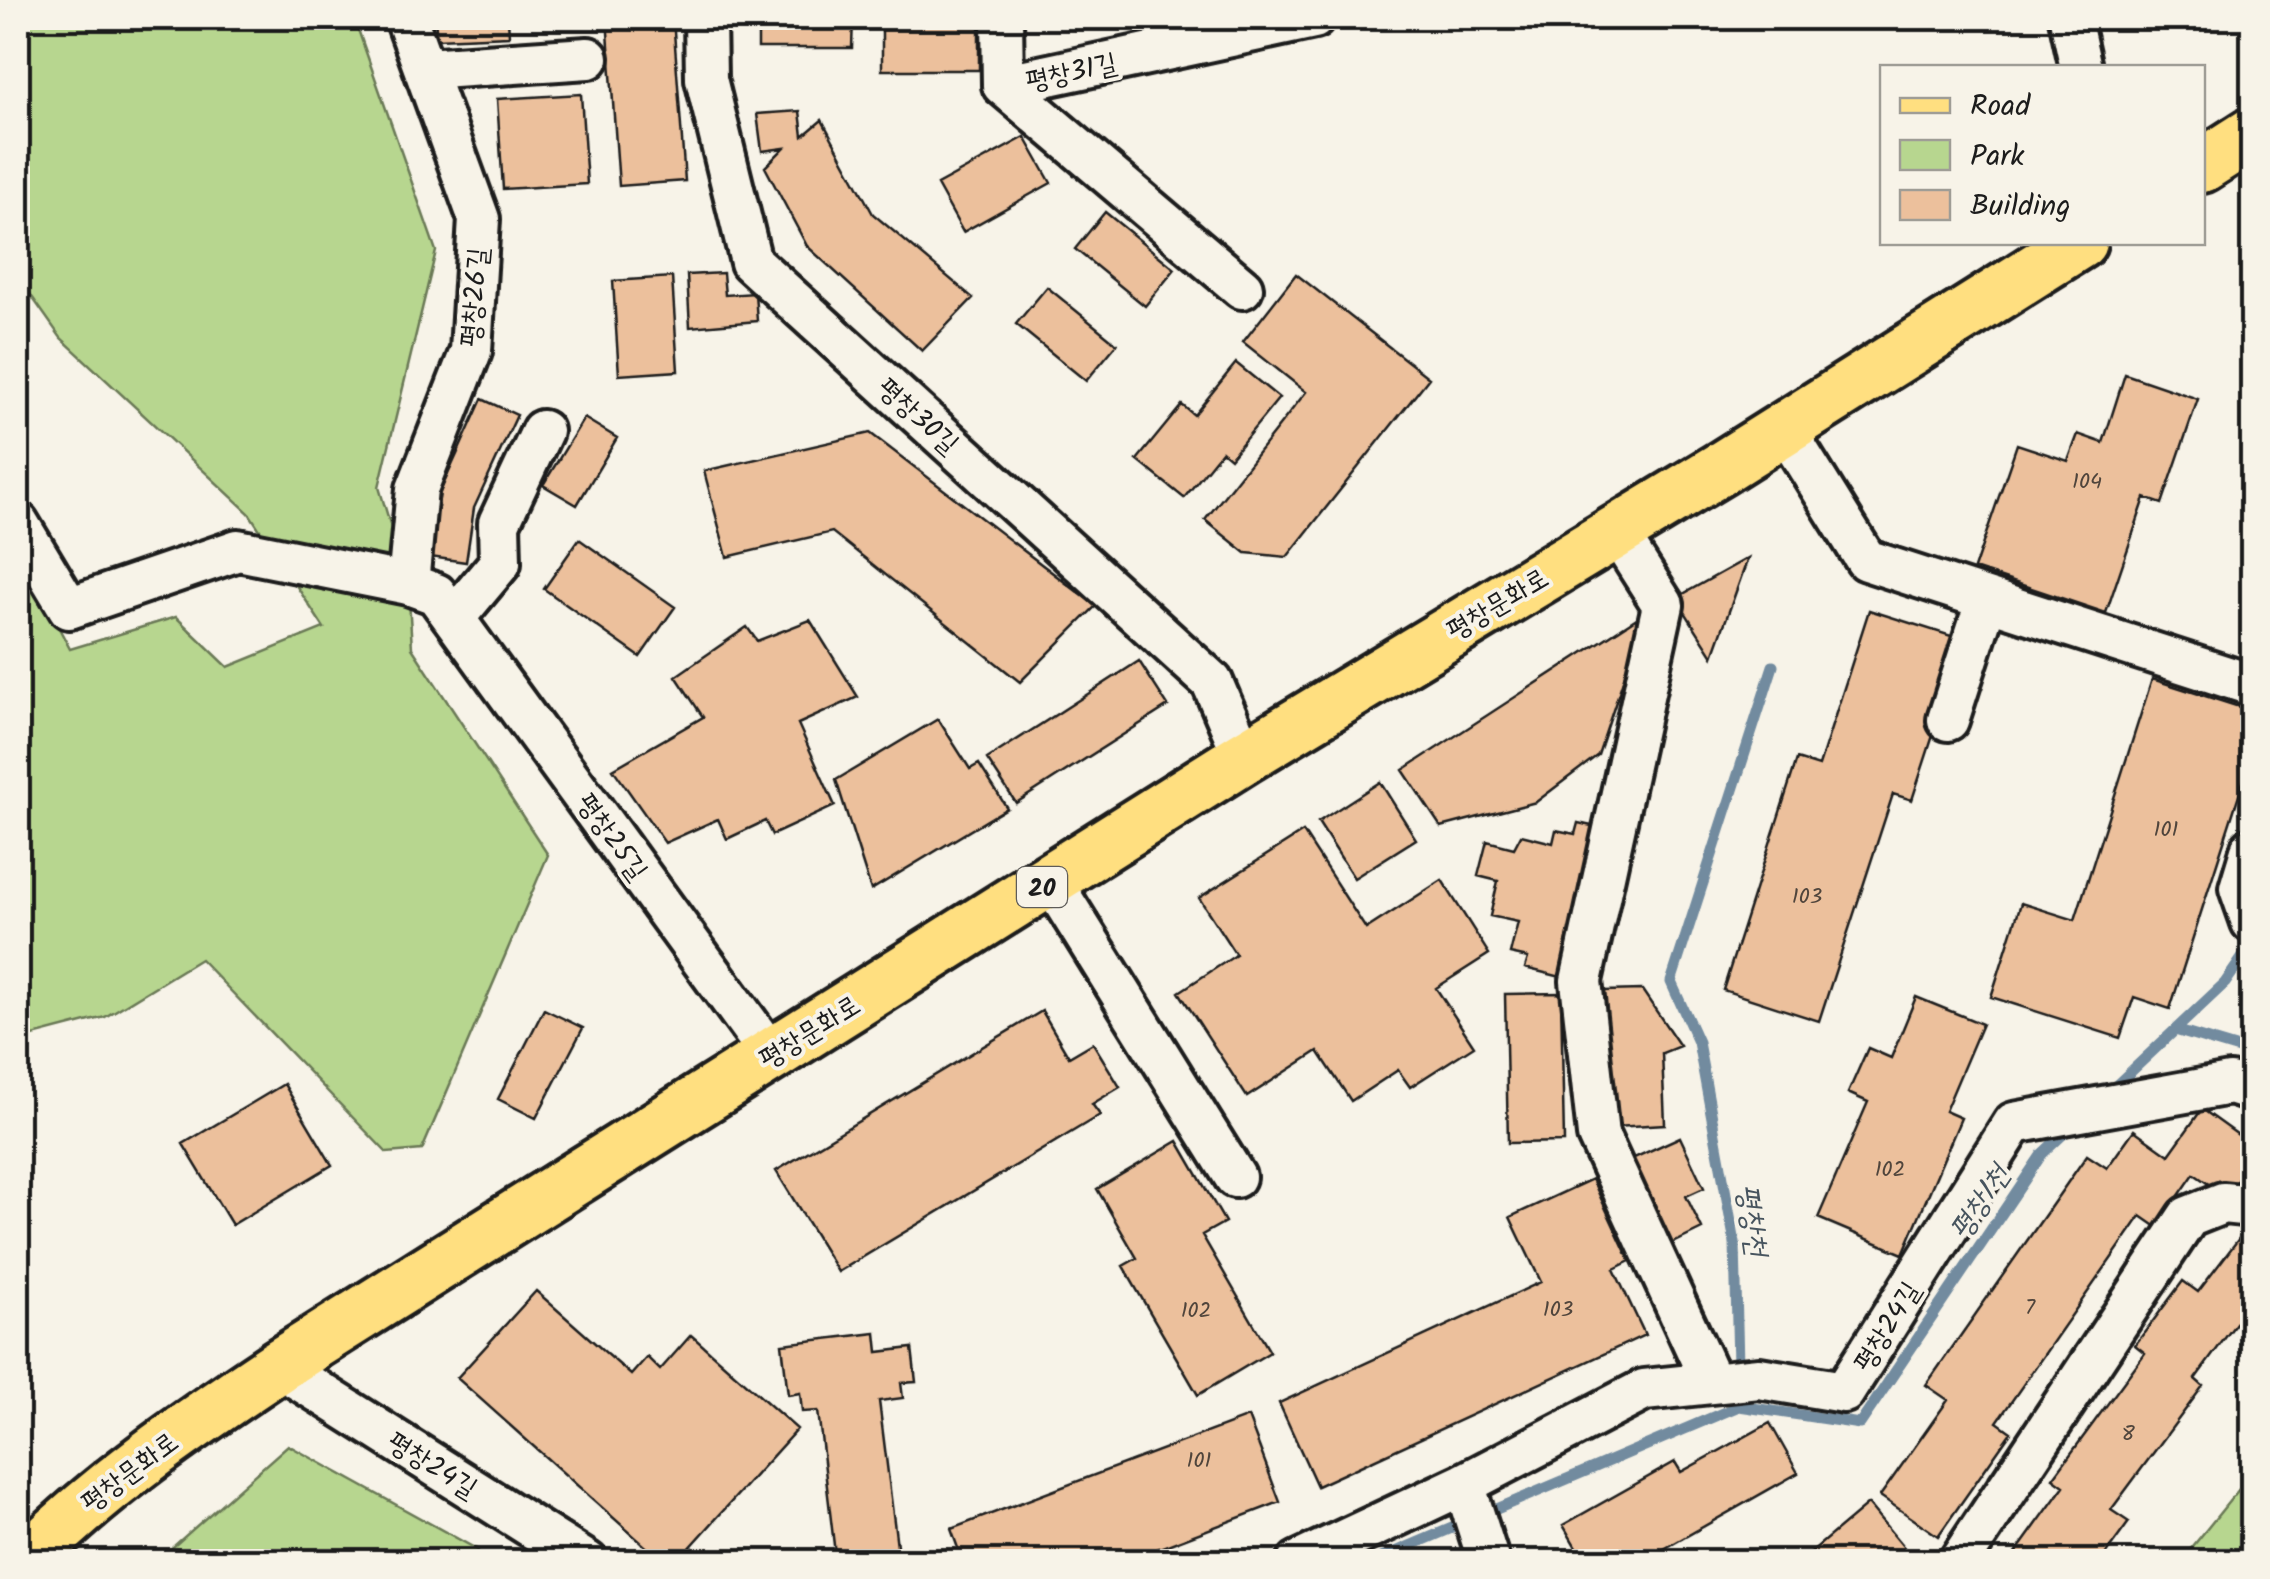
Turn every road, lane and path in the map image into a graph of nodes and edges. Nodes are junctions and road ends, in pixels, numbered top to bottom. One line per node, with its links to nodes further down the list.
1 (406, 18): 8 (street, 평창26길)
2 (705, 18): 23 (street, 평창30길)
3 (1002, 18): 9 (street, 평창31길)
4 (1314, 18): 9 (street, 평창31길)
5 (2070, 18): 7 (street)
6 (588, 58): 8 (street)
7 (2080, 65)
8 (424, 69): 18 (street, 평창26길)
9 (1004, 85): 13 (street, 평창31길)
10 (2252, 134): 11 (main road)
11 (2205, 164)
12 (2075, 245): 14 (main road, 평창문화로 / 20)
13 (1242, 288)
14 (1784, 428): 17 (main road, 평창문화로 / 20); 19 (street)
15 (542, 431): 20 (street)
16 (18, 524): 18 (street, 평창25길)
17 (1616, 531): 23 (main road, 평창문화로 / 20); 32 (street)
18 (408, 584): 20 (street, 평창25길)
19 (1986, 602): 21 (street); 22 (street)
20 (454, 618): 27 (street, 평창25길)
21 (2252, 684)
22 (1948, 720)
23 (1244, 757): 25 (main road, 평창문화로 / 20)
24 (2252, 848): 26 (street)
25 (1051, 881): 27 (main road, 평창문화로 / 20); 29 (street)
26 (2252, 922)
27 (772, 1055): 31 (main road, 평창문화로 / 20)
28 (2252, 1091): 32 (street, 평창24길)
29 (1235, 1176)
30 (2252, 1206): 38 (street)
31 (278, 1366): 34 (main road, 평창문화로 / 20); 35 (street, 평창24길)
32 (1710, 1381): 33 (street, 평창24길)
33 (1464, 1484): 36 (street, 평창24길); 37 (street)
34 (24, 1562)
35 (586, 1562)
36 (1298, 1562)
37 (1488, 1562)
38 (1959, 1562)

